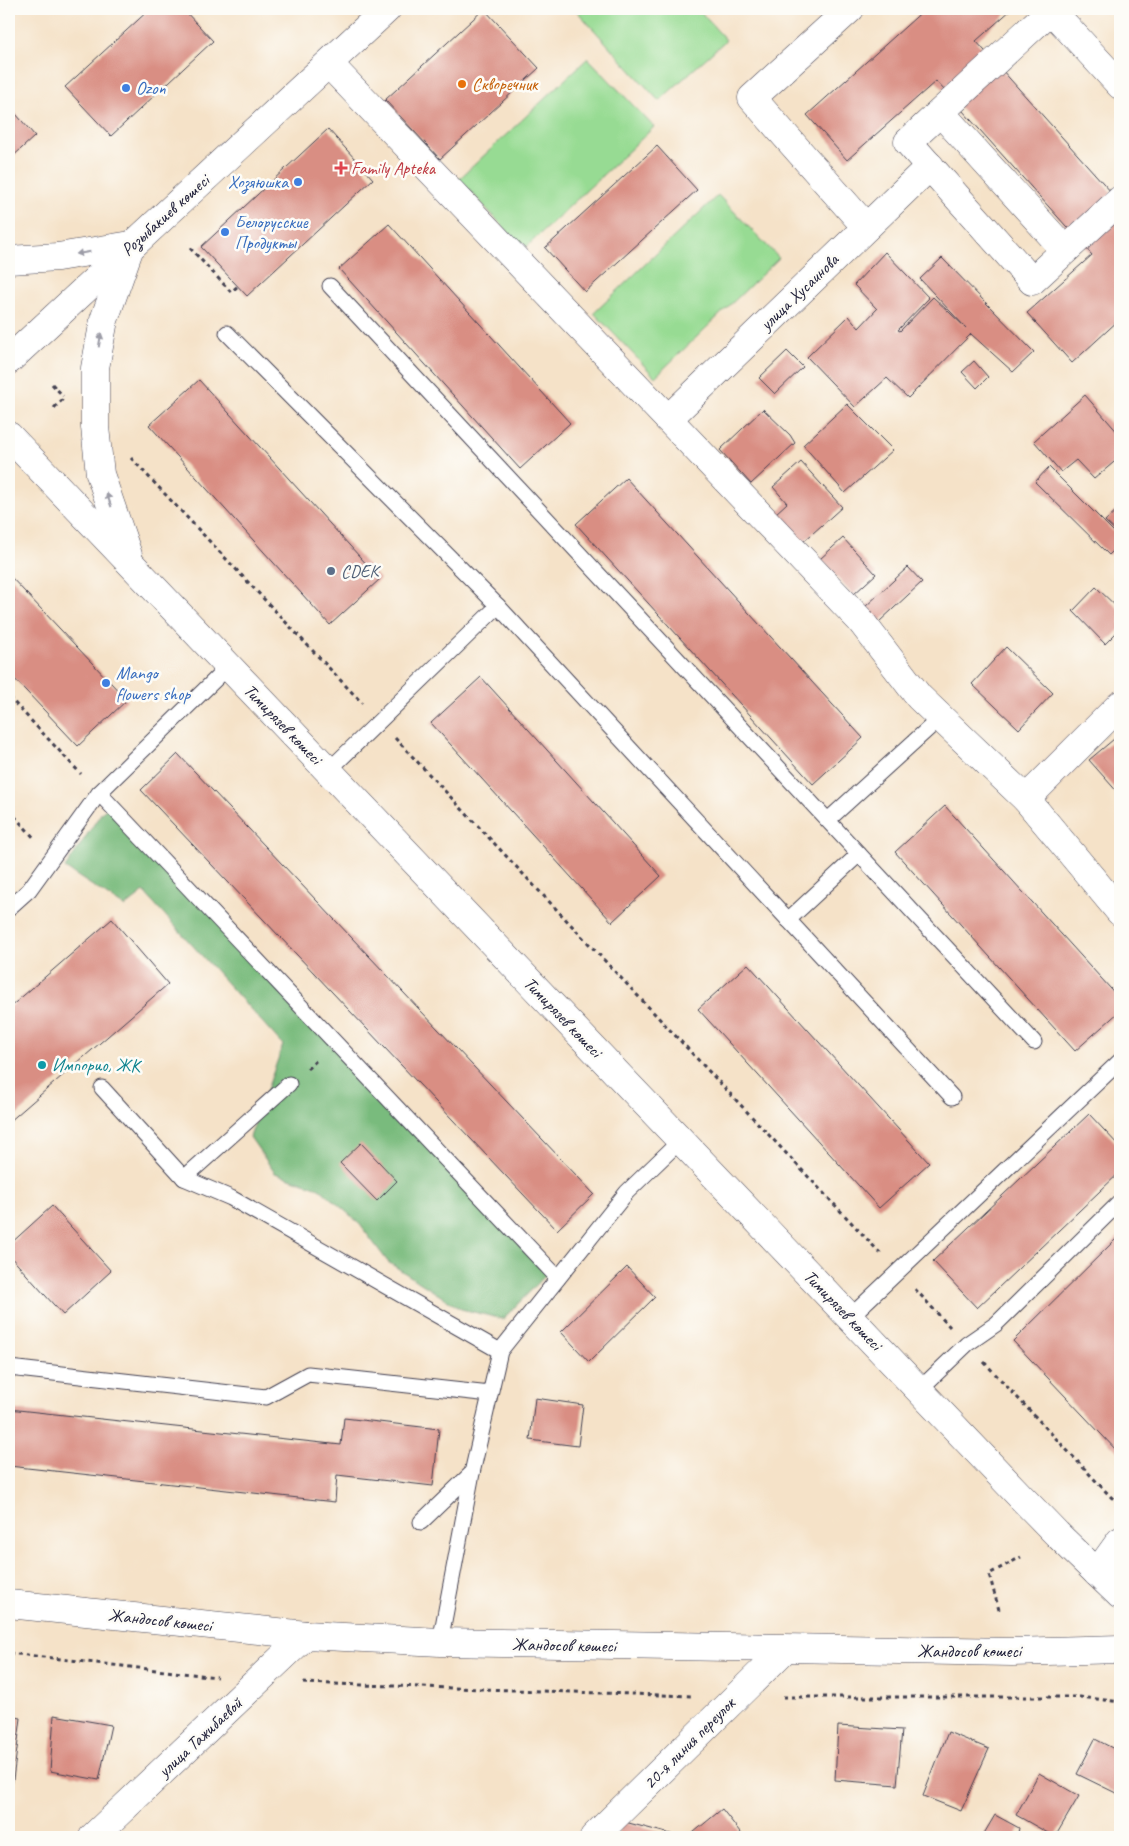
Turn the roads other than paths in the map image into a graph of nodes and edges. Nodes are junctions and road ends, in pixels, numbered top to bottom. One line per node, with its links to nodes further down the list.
1 (387, 9): 3 (main road, Розыбакиев көшесі)
2 (850, 9): 8 (main road)
3 (329, 64): 9 (main road, Розыбакиев көшесі); 15 (main road)
4 (1120, 85): 5 (main road)
5 (940, 113): 6 (main road); 10 (main road)
6 (930, 166): 8 (main road, улица Хусаинова); 10 (main road)
7 (1120, 200): 10 (main road)
8 (866, 227): 15 (main road, улица Хусаинова)
9 (131, 245): 11 (main road, one-way to 11); 14 (main road, Розыбакиев көшесі); 17 (main road, one-way to 9)
10 (1065, 250)
11 (9, 260)
12 (330, 286): 25 (lane)
13 (227, 333): 18 (lane)
14 (9, 360)
15 (668, 419): 21 (main road)
16 (9, 436): 17 (main road, Тимирязев көшесі)
17 (130, 563): 19 (main road, Тимирязев көшесі)
18 (498, 606): 22 (lane); 29 (lane)
19 (229, 666): 22 (main road, Тимирязев көшесі); 23 (lane)
20 (1120, 705): 24 (main road)
21 (940, 718): 24 (main road); 25 (lane)
22 (328, 771): 35 (main road, Тимирязев көшесі)
23 (99, 793): 27 (lane); 38 (lane)
24 (1026, 799): 28 (main road)
25 (828, 820): 26 (lane)
26 (859, 854): 29 (lane); 30 (lane)
27 (9, 908)
28 (1120, 912)
29 (788, 920): 34 (lane)
30 (1034, 1042)
31 (1120, 1061): 39 (lane)
32 (289, 1084): 36 (lane)
33 (102, 1088): 36 (lane)
34 (952, 1097)
35 (680, 1140): 38 (lane); 39 (main road, Тимирязев көшесі)
36 (184, 1178): 40 (lane)
37 (1120, 1202): 42 (lane)
38 (558, 1278): 40 (lane)
39 (850, 1317): 42 (main road, Тимирязев көшесі)
40 (500, 1351): 43 (lane)
41 (9, 1368): 43 (lane)
42 (919, 1390): 47 (main road, Тимирязев көшесі)
43 (490, 1394): 44 (lane)
44 (472, 1473): 45 (lane); 51 (lane)
45 (421, 1522)
46 (1120, 1541): 47 (main road)
47 (1097, 1574): 48 (main road, Тимирязев көшесі)
48 (1120, 1595)
49 (9, 1604): 50 (main road, Жандосов көшесі)
50 (306, 1635): 51 (main road, Жандосов көшесі); 54 (main road, улица Тажибаевой)
51 (440, 1642): 52 (main road, Жандосов көшесі)
52 (785, 1649): 53 (main road, Жандосов көшесі); 55 (main road, 20-я линия переулок)
53 (1120, 1649)
54 (93, 1837)
55 (594, 1837)

